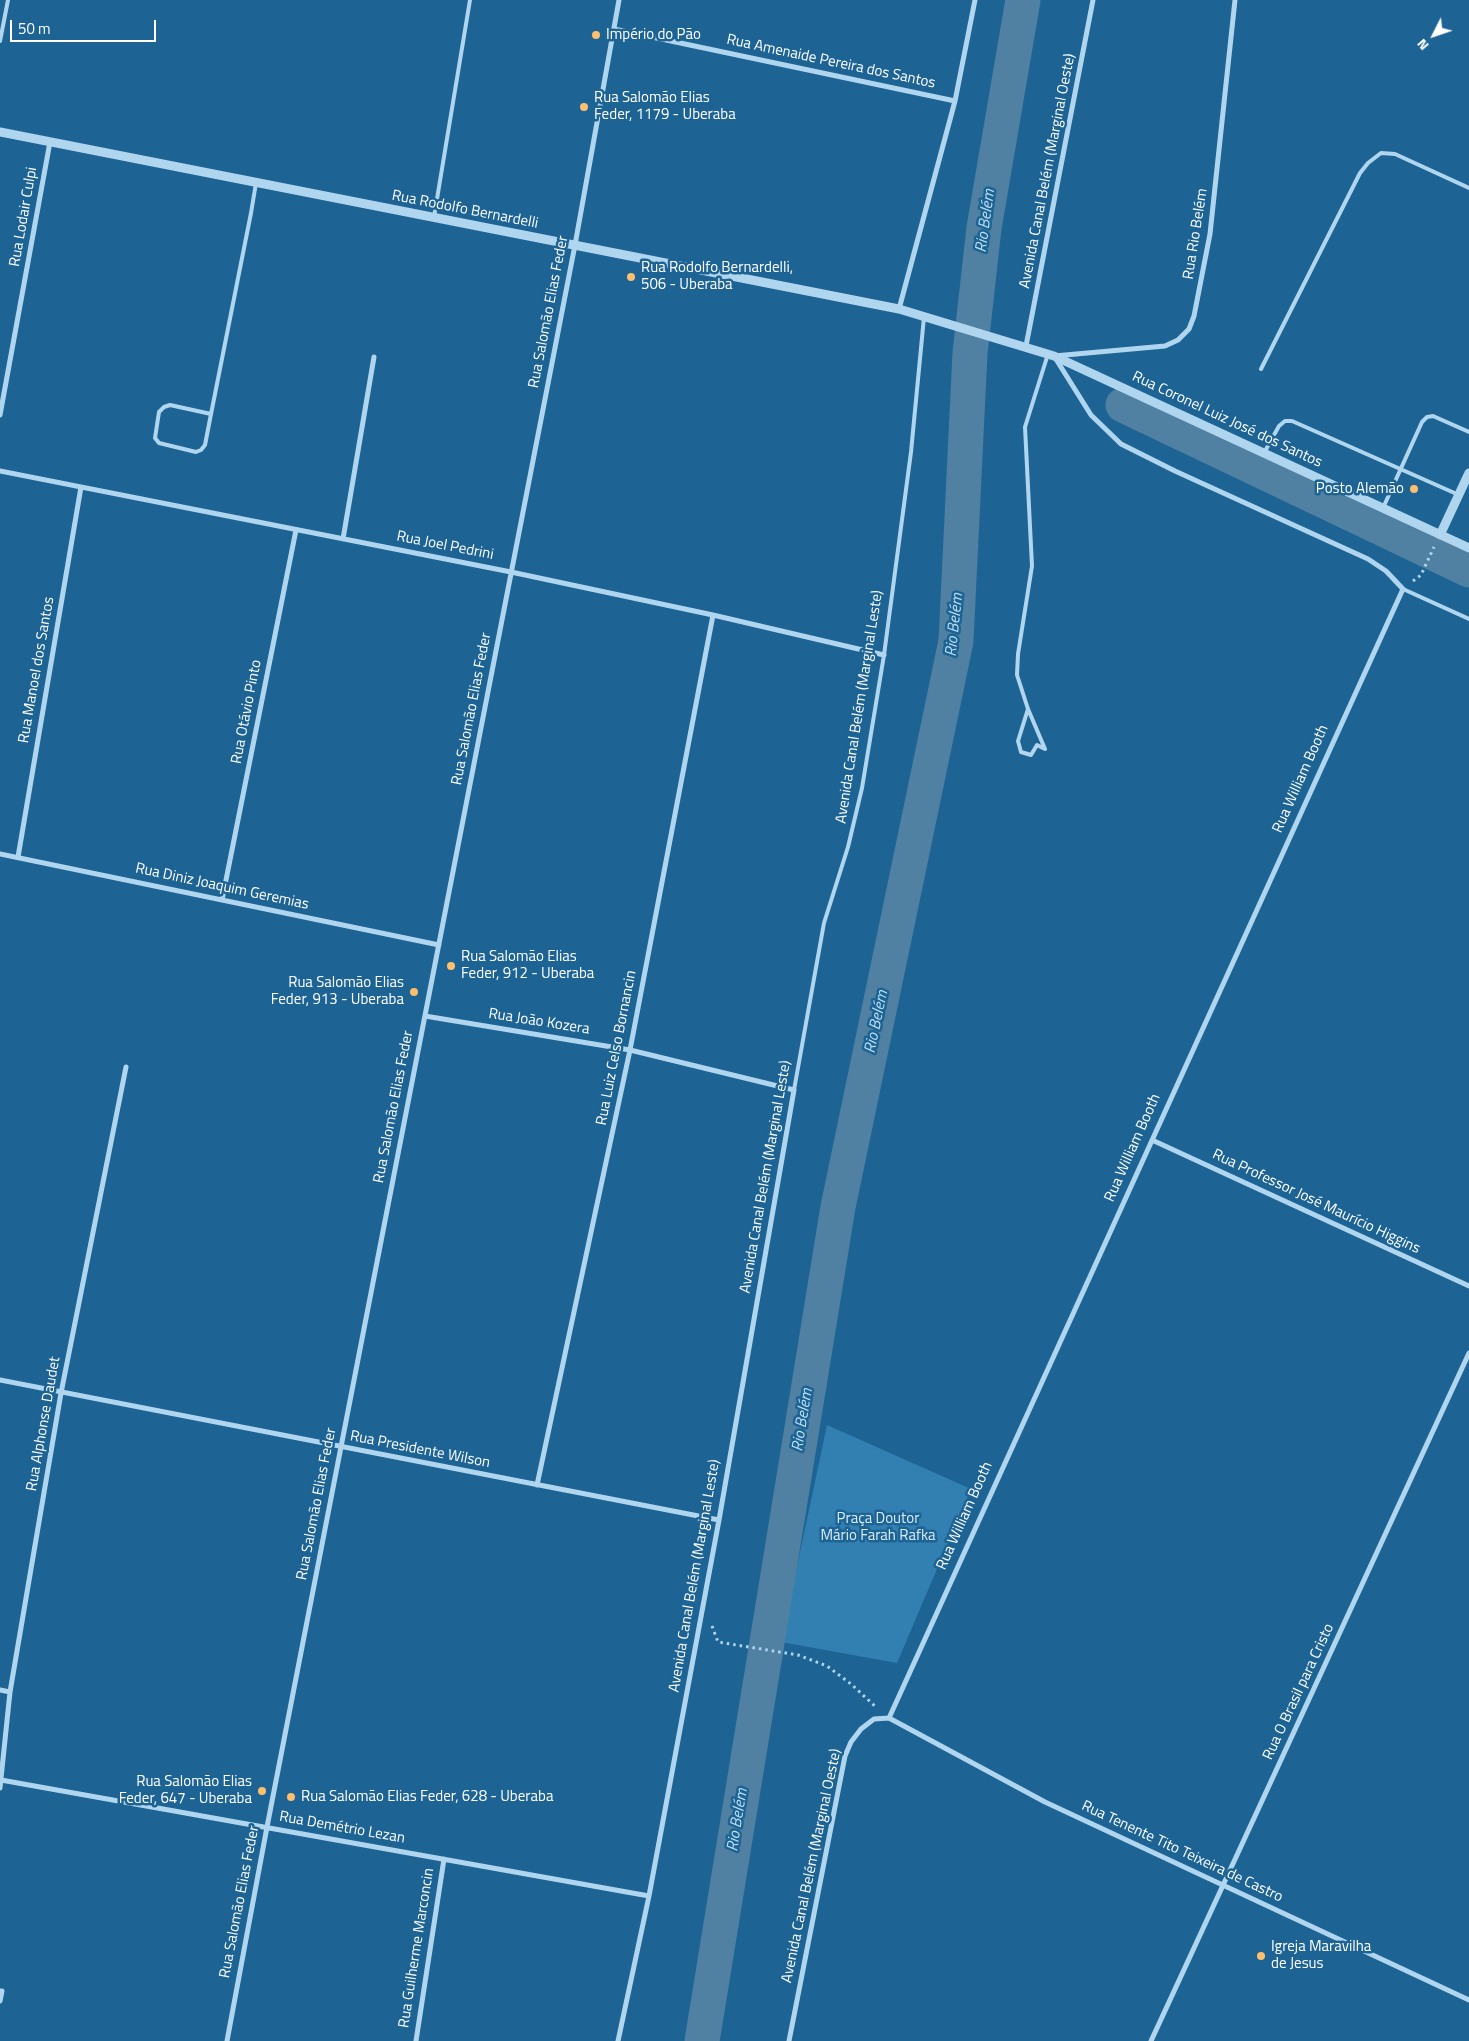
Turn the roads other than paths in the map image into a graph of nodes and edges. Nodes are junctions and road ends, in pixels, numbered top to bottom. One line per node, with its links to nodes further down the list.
1 (8, 0): 8 (lane)
2 (470, 0): 14 (lane)
3 (619, 0): 7 (street, Rua Salomão Elias Feder)
4 (975, 0): 9 (street)
5 (1094, 0): 19 (street, Avenida Canal Belém (Marginal Oeste))
6 (1235, 0): 20 (street, Rua Rio Belém)
7 (614, 29): 9 (street, Rua Amenaide Pereira dos Santos); 15 (street, Rua Salomão Elias Feder)
8 (0, 41)
9 (955, 101): 16 (street)
10 (0, 132): 11 (street, Rua Rodolfo Bernardelli)
11 (50, 142): 12 (street, Rua Rodolfo Bernardelli); 24 (street, Rua Lodair Culpi)
12 (256, 183): 14 (street, Rua Rodolfo Bernardelli); 23 (lane)
13 (1469, 188): 22 (lane)
14 (434, 218): 15 (street, Rua Rodolfo Bernardelli)
15 (575, 246): 16 (street, Rua Rodolfo Bernardelli); 37 (street, Rua Salomão Elias Feder)
16 (899, 309): 17 (street, Rua Rodolfo Bernardelli)
17 (924, 317): 18 (street, Rua Rodolfo Bernardelli); 41 (lane, Avenida Canal Belém (Marginal Leste))
18 (1003, 340): 19 (street, Rua Coronel Luiz José dos Santos)
19 (1026, 346): 20 (street, Rua Coronel Luiz José dos Santos)
20 (1051, 355): 26 (street, Rua Coronel Luiz José dos Santos); 38 (street); 42 (lane)
21 (374, 357): 35 (street)
22 (1261, 369)
23 (211, 414): 23 (lane)
24 (0, 415)
25 (1469, 432): 27 (lane)
26 (1264, 452): 27 (lane); 32 (street, Rua Coronel Luiz José dos Santos)
27 (1401, 469): 31 (lane); 32 (lane)
28 (0, 471): 30 (street, Rua Joel Pedrini)
29 (1469, 472): 31 (street)
30 (81, 487): 33 (street, Rua Joel Pedrini); 44 (street, Rua Manoel dos Santos)
31 (1459, 495): 34 (street)
32 (1383, 508): 34 (street, Rua Coronel Luiz José dos Santos)
33 (296, 530): 35 (street, Rua Joel Pedrini); 45 (street, Rua Otávio Pinto)
34 (1438, 538): 36 (street, Rua Coronel Luiz José dos Santos)
35 (343, 539): 37 (street, Rua Joel Pedrini)
36 (1469, 548)
37 (511, 572): 39 (street, Rua Joel Pedrini); 46 (street, Rua Salomão Elias Feder)
38 (1403, 589): 40 (lane); 51 (street, Rua William Booth)
39 (713, 615): 41 (street, Rua Joel Pedrini); 48 (street, Rua Luiz Celso Bornancin)
40 (1469, 619)
41 (884, 655): 50 (lane, Avenida Canal Belém (Marginal Leste))
42 (1028, 709): 42 (lane)
43 (0, 854): 44 (street, Rua Diniz Joaquim Geremias)
44 (18, 857): 45 (street, Rua Diniz Joaquim Geremias)
45 (222, 900): 46 (street, Rua Diniz Joaquim Geremias)
46 (439, 945): 47 (street, Rua Salomão Elias Feder)
47 (425, 1016): 48 (street, Rua João Kozera); 56 (street, Rua Salomão Elias Feder)
48 (630, 1050): 50 (street, Rua João Kozera); 57 (street, Rua Luiz Celso Bornancin)
49 (126, 1067): 55 (street, Rua Alphonse Daudet)
50 (794, 1090): 58 (street, Avenida Canal Belém (Marginal Leste))
51 (1152, 1140): 52 (street, Rua Professor José Maurício Higgins); 61 (street, Rua William Booth)
52 (1469, 1286)
53 (1469, 1353): 66 (street, Rua O Brasil para Cristo)
54 (0, 1380): 55 (street, Rua Presidente Wilson)
55 (61, 1393): 56 (street, Rua Presidente Wilson); 60 (street, Rua Alphonse Daudet)
56 (341, 1447): 57 (street, Rua Presidente Wilson); 64 (street, Rua Salomão Elias Feder)
57 (537, 1485): 58 (street, Rua Presidente Wilson)
58 (719, 1520): 67 (street, Avenida Canal Belém (Marginal Leste))
59 (0, 1690): 60 (street)
60 (10, 1692): 62 (street, Rua Alphonse Daudet)
61 (889, 1718): 66 (street, Rua Tenente Tito Teixeira de Castro); 74 (street, Avenida Canal Belém (Marginal Oeste))
62 (1, 1780): 63 (street, Rua Alphonse Daudet); 64 (street, Rua Demétrio Lezan)
63 (0, 1788)
64 (267, 1826): 65 (street, Rua Demétrio Lezan); 71 (street, Rua Salomão Elias Feder)
65 (444, 1859): 67 (street, Rua Demétrio Lezan); 72 (street, Rua Guilherme Marconcin)
66 (1223, 1885): 69 (street, Rua Tenente Tito Teixeira de Castro); 75 (street, Rua O Brasil para Cristo)
67 (649, 1896): 73 (street, Avenida Canal Belém (Marginal Leste))
68 (1, 1991): 70 (street)
69 (1469, 2000)
70 (0, 2001)
71 (227, 2041)
72 (416, 2041)
73 (618, 2041)
74 (789, 2041)
75 (1151, 2041)

